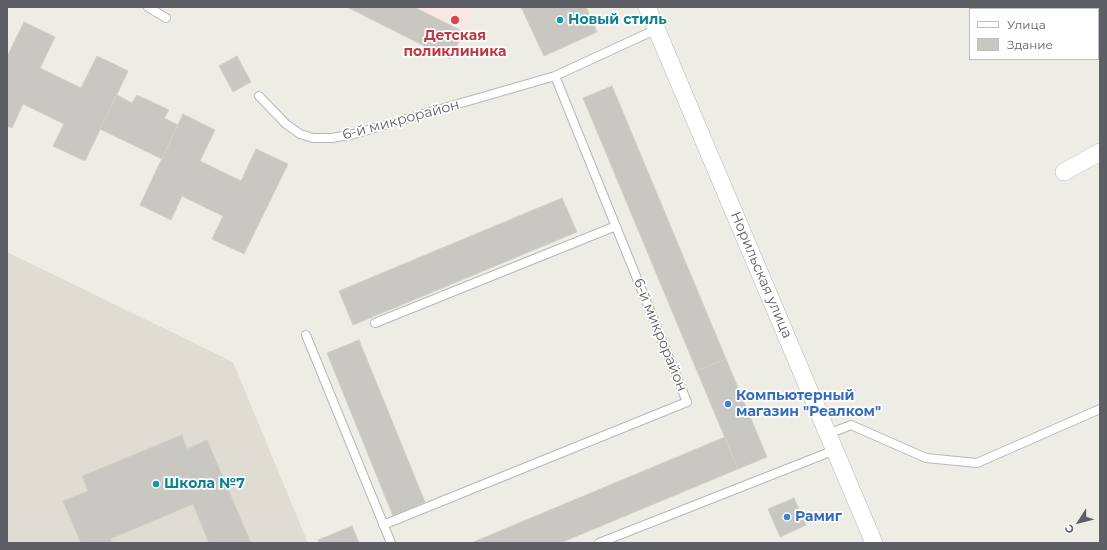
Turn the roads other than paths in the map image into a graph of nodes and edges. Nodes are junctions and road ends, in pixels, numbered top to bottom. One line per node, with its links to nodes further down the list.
1 (148, 7): 3 (lane)
2 (648, 7): 4 (street, Норильская улица)
3 (166, 18)
4 (657, 29): 5 (lane, 6-й микрорайон); 13 (street, Норильская улица)
5 (555, 76): 6 (lane, 6-й микрорайон); 9 (lane, 6-й микрорайон)
6 (259, 96)
7 (1100, 152): 8 (street)
8 (1064, 172)
9 (616, 226): 10 (lane); 15 (lane, 6-й микрорайон)
10 (375, 323)
11 (306, 335): 15 (lane)
12 (1100, 409): 13 (lane)
13 (828, 434): 14 (street, Норильская улица)
14 (835, 450): 17 (lane); 18 (street, Норильская улица)
15 (383, 525): 16 (lane)
16 (391, 543)
17 (599, 543)
18 (874, 543)

